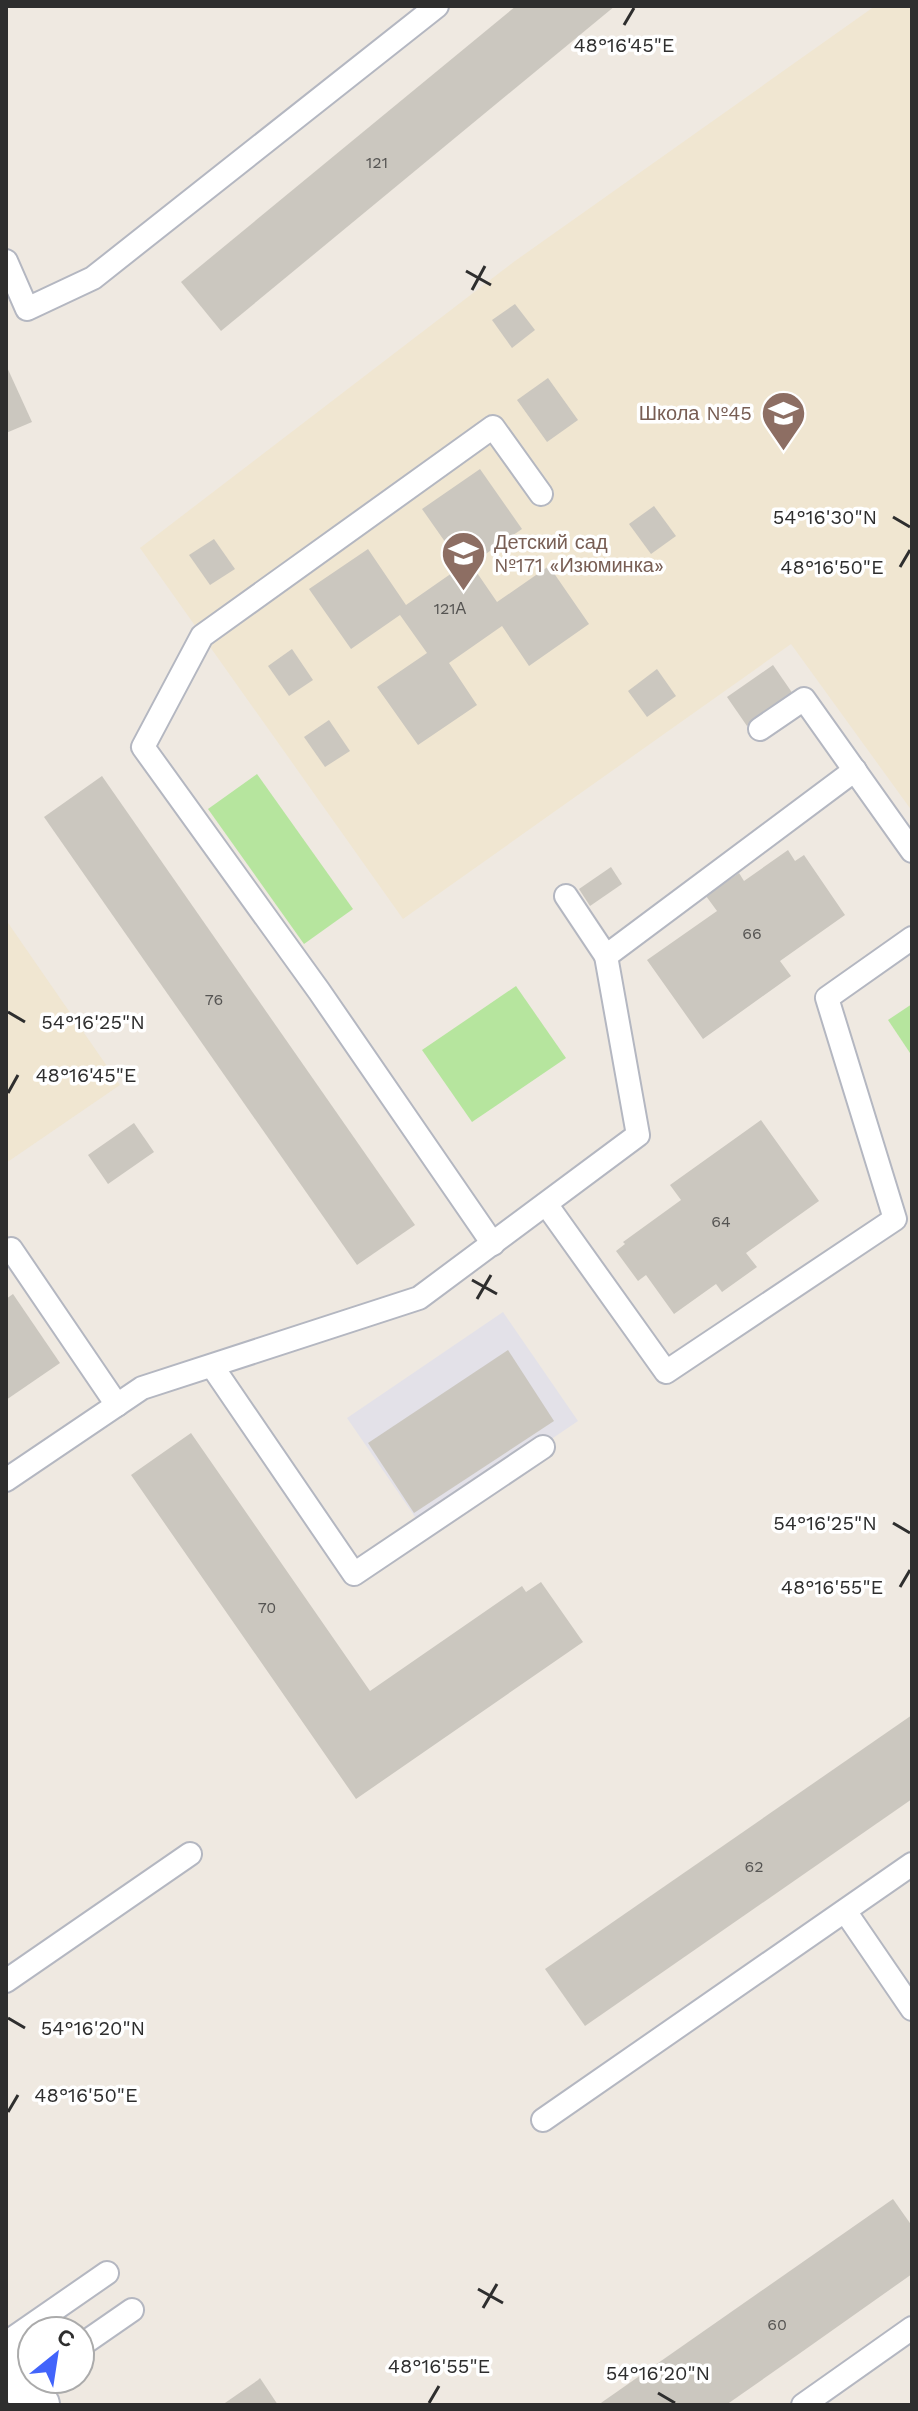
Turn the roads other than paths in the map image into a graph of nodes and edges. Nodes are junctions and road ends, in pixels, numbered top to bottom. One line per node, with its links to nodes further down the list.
1 (437, 6): 2 (lane)
2 (6, 261)
3 (541, 494): 11 (lane)
4 (760, 729): 5 (lane)
5 (855, 770): 6 (lane); 9 (lane)
6 (912, 851)
7 (566, 896): 9 (lane)
8 (912, 938): 10 (lane)
9 (606, 956): 10 (lane)
10 (546, 1204): 11 (lane)
11 (493, 1244): 13 (lane)
12 (6, 1252): 14 (lane)
13 (212, 1366): 14 (lane); 15 (lane)
14 (117, 1405): 16 (lane)
15 (543, 1447)
16 (6, 1480)
17 (190, 1854): 20 (lane)
18 (912, 1864): 19 (lane)
19 (845, 1911): 21 (lane); 22 (lane)
20 (6, 1981)
21 (912, 2009)
22 (543, 2120)
23 (107, 2273): 27 (lane)
24 (132, 2310): 26 (lane)
25 (912, 2328): 28 (lane)
26 (96, 2335)
27 (6, 2343)
28 (803, 2405)

